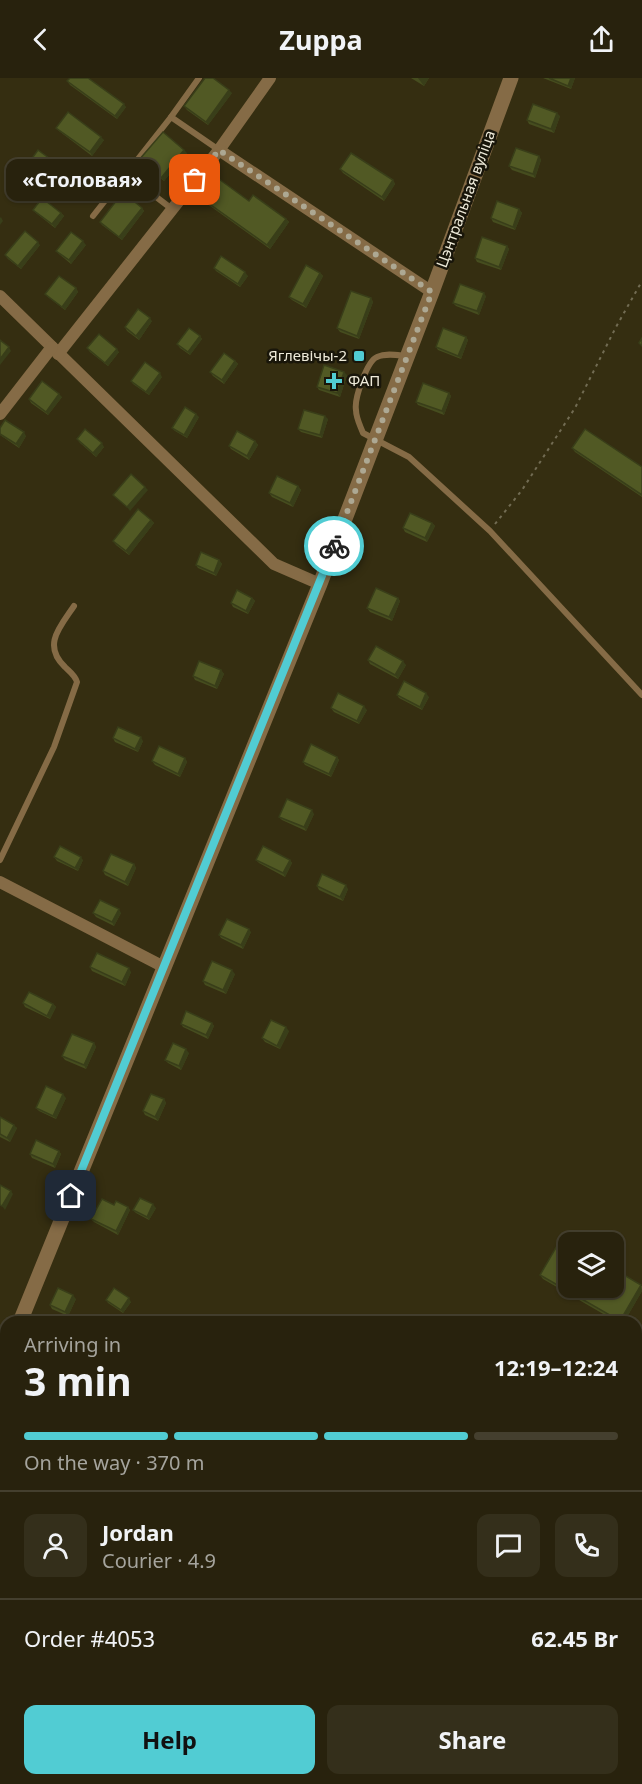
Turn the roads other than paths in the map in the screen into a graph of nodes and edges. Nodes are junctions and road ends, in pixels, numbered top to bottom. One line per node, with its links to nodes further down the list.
1 (199, 78): 4 (lane)
2 (270, 78): 5 (street)
3 (511, 78): 9 (street, Цэнтральная вуліца)
4 (171, 117): 5 (lane); 6 (lane)
5 (219, 150): 7 (street); 9 (street)
6 (126, 174): 7 (lane); 8 (lane)
7 (172, 209): 11 (street)
8 (93, 216)
9 (432, 292): 12 (street, Цэнтральная вуліца)
10 (0, 296): 11 (street)
11 (55, 351): 13 (street); 15 (street)
12 (407, 356): 14 (street, Цэнтральная вуліца); 14 (lane)
13 (0, 414)
14 (376, 438): 15 (street, Цэнтральная вуліца); 17 (lane)
15 (320, 584): 20 (street, Цэнтральная вуліца)
16 (74, 606): 18 (lane)
17 (642, 695)
18 (0, 860)
19 (0, 882): 20 (street)
20 (164, 968): 21 (street, Цэнтральная вуліца)
21 (22, 1316)

